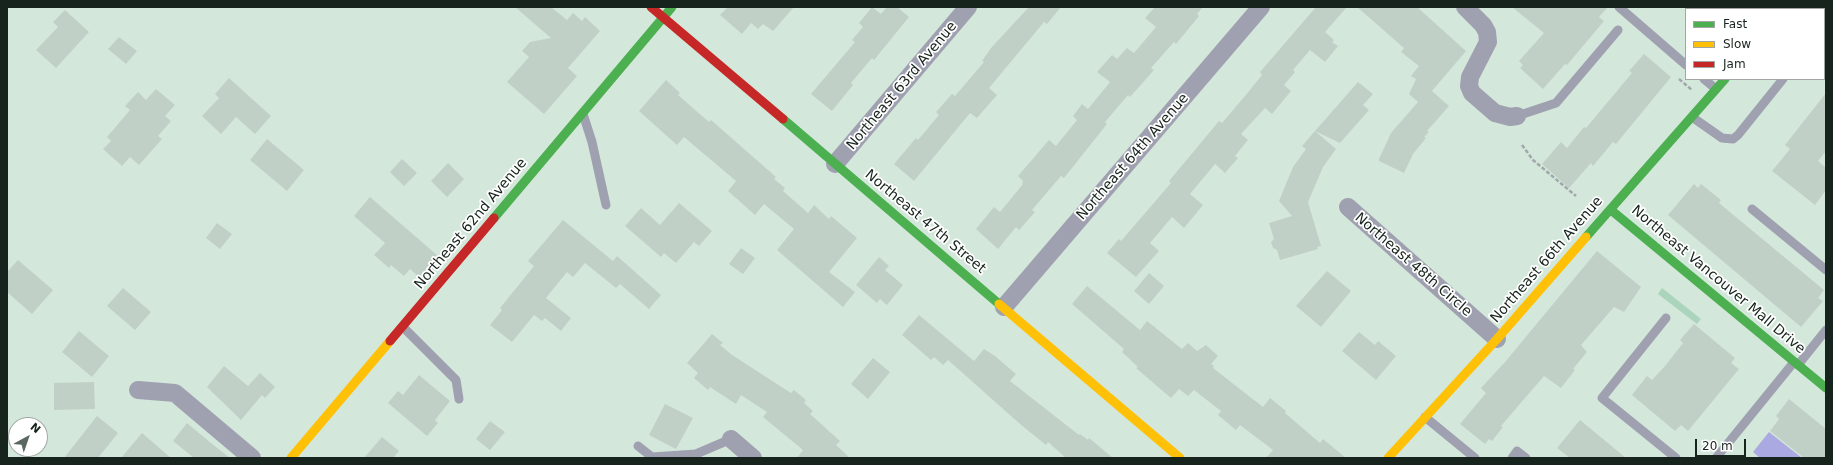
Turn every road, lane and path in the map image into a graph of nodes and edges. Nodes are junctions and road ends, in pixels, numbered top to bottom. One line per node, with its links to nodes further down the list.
1 (651, 7): 7 (street, Northeast 47th Street)
2 (672, 7): 7 (street, Northeast 62nd Avenue)
3 (968, 7): 18 (street, Northeast 63rd Avenue)
4 (1261, 7): 25 (street, Northeast 64th Avenue)
5 (1465, 7): 15 (street)
6 (1619, 7): 9 (lane)
7 (663, 18): 14 (street, Northeast 62nd Avenue); 18 (street, Northeast 47th Street)
8 (1618, 30): 15 (lane)
9 (1685, 64)
10 (1705, 80): 13 (lane)
11 (1724, 80): 13 (street, Northeast 66th Avenue)
12 (1782, 80): 16 (lane)
13 (1716, 89): 16 (street, Northeast 66th Avenue)
14 (583, 113): 20 (lane); 27 (street, Northeast 62nd Avenue)
15 (1517, 116)
16 (1692, 117): 23 (street, Northeast 66th Avenue)
17 (1522, 145): 19 (path)
18 (835, 164): 25 (street, Northeast 47th Street)
19 (1576, 196)
20 (606, 205)
21 (1348, 207): 29 (street, Northeast 48th Circle)
22 (1752, 209): 24 (lane)
23 (1610, 210): 29 (street, Northeast 66th Avenue); 30 (street, Northeast Vancouver Mall Drive)
24 (1826, 270)
25 (1004, 307): 40 (street, Northeast 47th Street)
26 (1666, 318): 45 (lane)
27 (402, 326): 33 (lane); 38 (street, Northeast 62nd Avenue)
28 (1826, 330): 30 (lane)
29 (1497, 339): 34 (street, Northeast 66th Avenue)
30 (1796, 363): 31 (street, Northeast Vancouver Mall Drive); 46 (lane)
31 (1826, 388)
32 (138, 390): 37 (street)
33 (459, 399)
34 (1425, 417): 41 (street, Northeast 66th Avenue); 42 (lane)
35 (731, 439): 36 (lane); 39 (street)
36 (638, 446)
37 (252, 458)
38 (291, 458)
39 (754, 458)
40 (1180, 458)
41 (1388, 458)
42 (1475, 458)
43 (1512, 458): 44 (lane)
44 (1526, 458)
45 (1676, 458)
46 (1716, 458)

